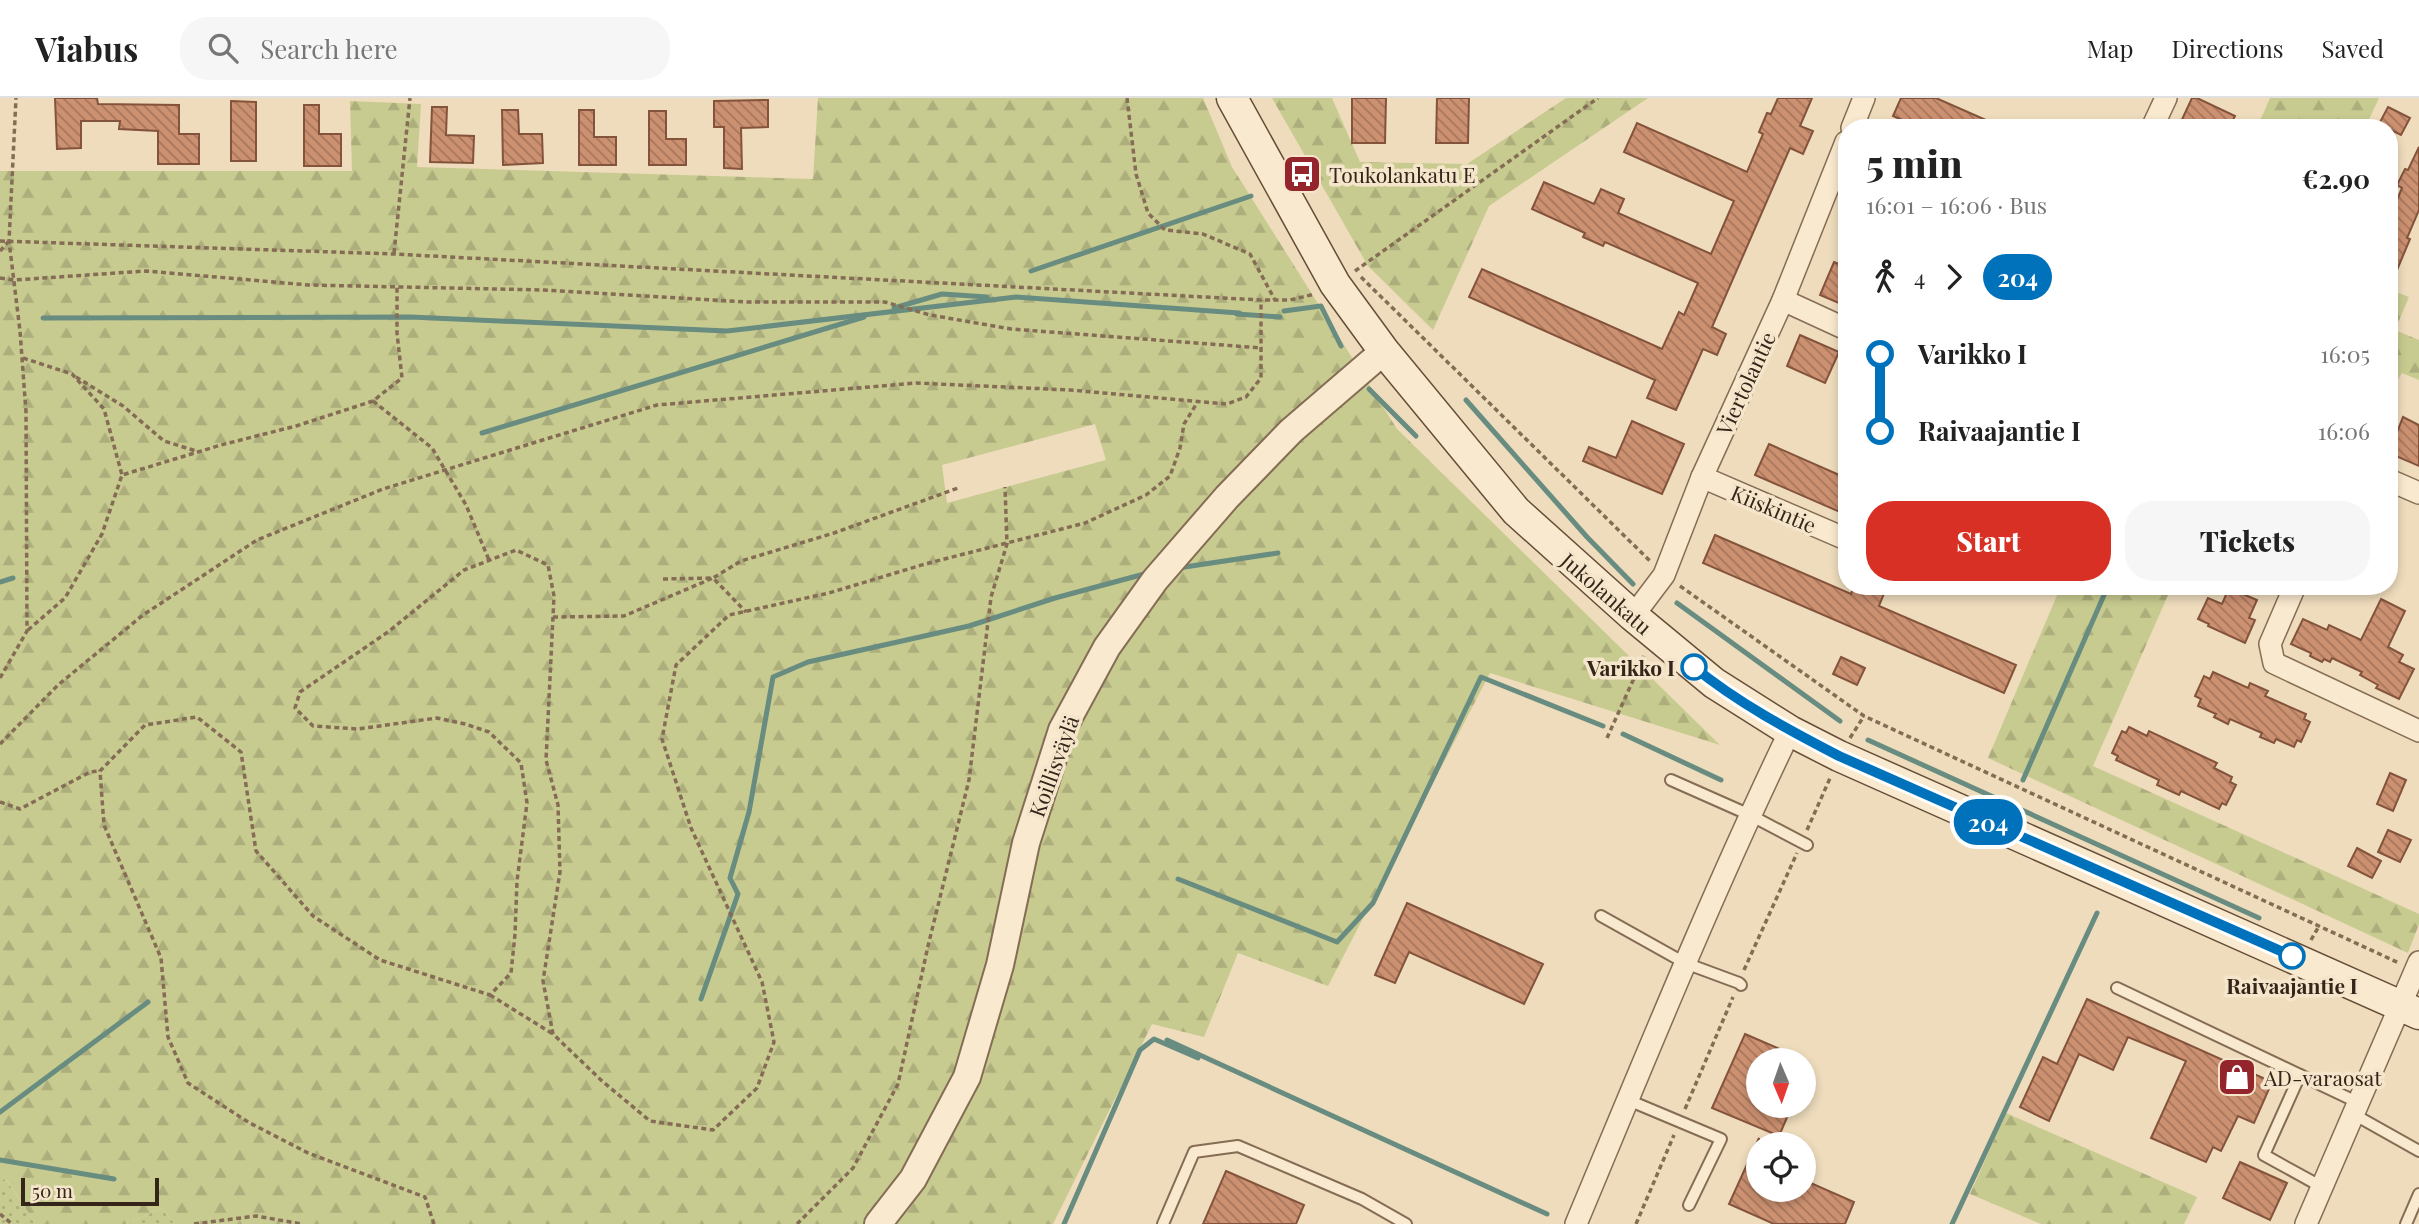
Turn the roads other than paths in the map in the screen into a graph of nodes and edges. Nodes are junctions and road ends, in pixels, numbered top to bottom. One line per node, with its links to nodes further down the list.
1 (1232, 98): 9 (main road, Jukolankatu)
2 (1864, 98): 4 (street)
3 (2166, 98): 5 (street)
4 (1856, 119)
5 (2156, 119)
6 (1838, 162): 7 (street, Viertolantie)
7 (1783, 300): 8 (street); 10 (street, Viertolantie)
8 (1838, 325)
9 (1384, 351): 15 (main road, Jukolankatu); 34 (street, Koillisväylä)
10 (1702, 477): 13 (street, Kiiskintie); 15 (street, Viertolantie)
11 (2398, 484): 12 (street)
12 (2419, 493)
13 (1838, 536)
14 (2291, 595): 17 (street)
15 (1643, 625): 16 (main road, Jukolankatu)
16 (1790, 731): 19 (street); 26 (main road, Jukolankatu)
17 (2419, 731)
18 (1671, 780): 19 (lane)
19 (1750, 815): 20 (lane); 22 (street)
20 (1805, 843)
21 (1601, 916): 22 (lane)
22 (1685, 963): 24 (lane); 28 (street)
23 (2417, 966): 26 (street)
24 (1740, 984)
25 (2117, 988): 27 (lane)
26 (2409, 1009): 29 (street)
27 (2300, 1075): 29 (lane); 31 (lane)
28 (1628, 1100): 33 (lane); 37 (street)
29 (2357, 1109): 30 (lane); 31 (street)
30 (2419, 1151)
31 (2322, 1187): 38 (street)
32 (2419, 1194): 39 (lane)
33 (1689, 1205)
34 (878, 1224)
35 (1163, 1224): 36 (lane)
36 (1406, 1224)
37 (1576, 1224)
38 (2306, 1224)
39 (2406, 1224)

